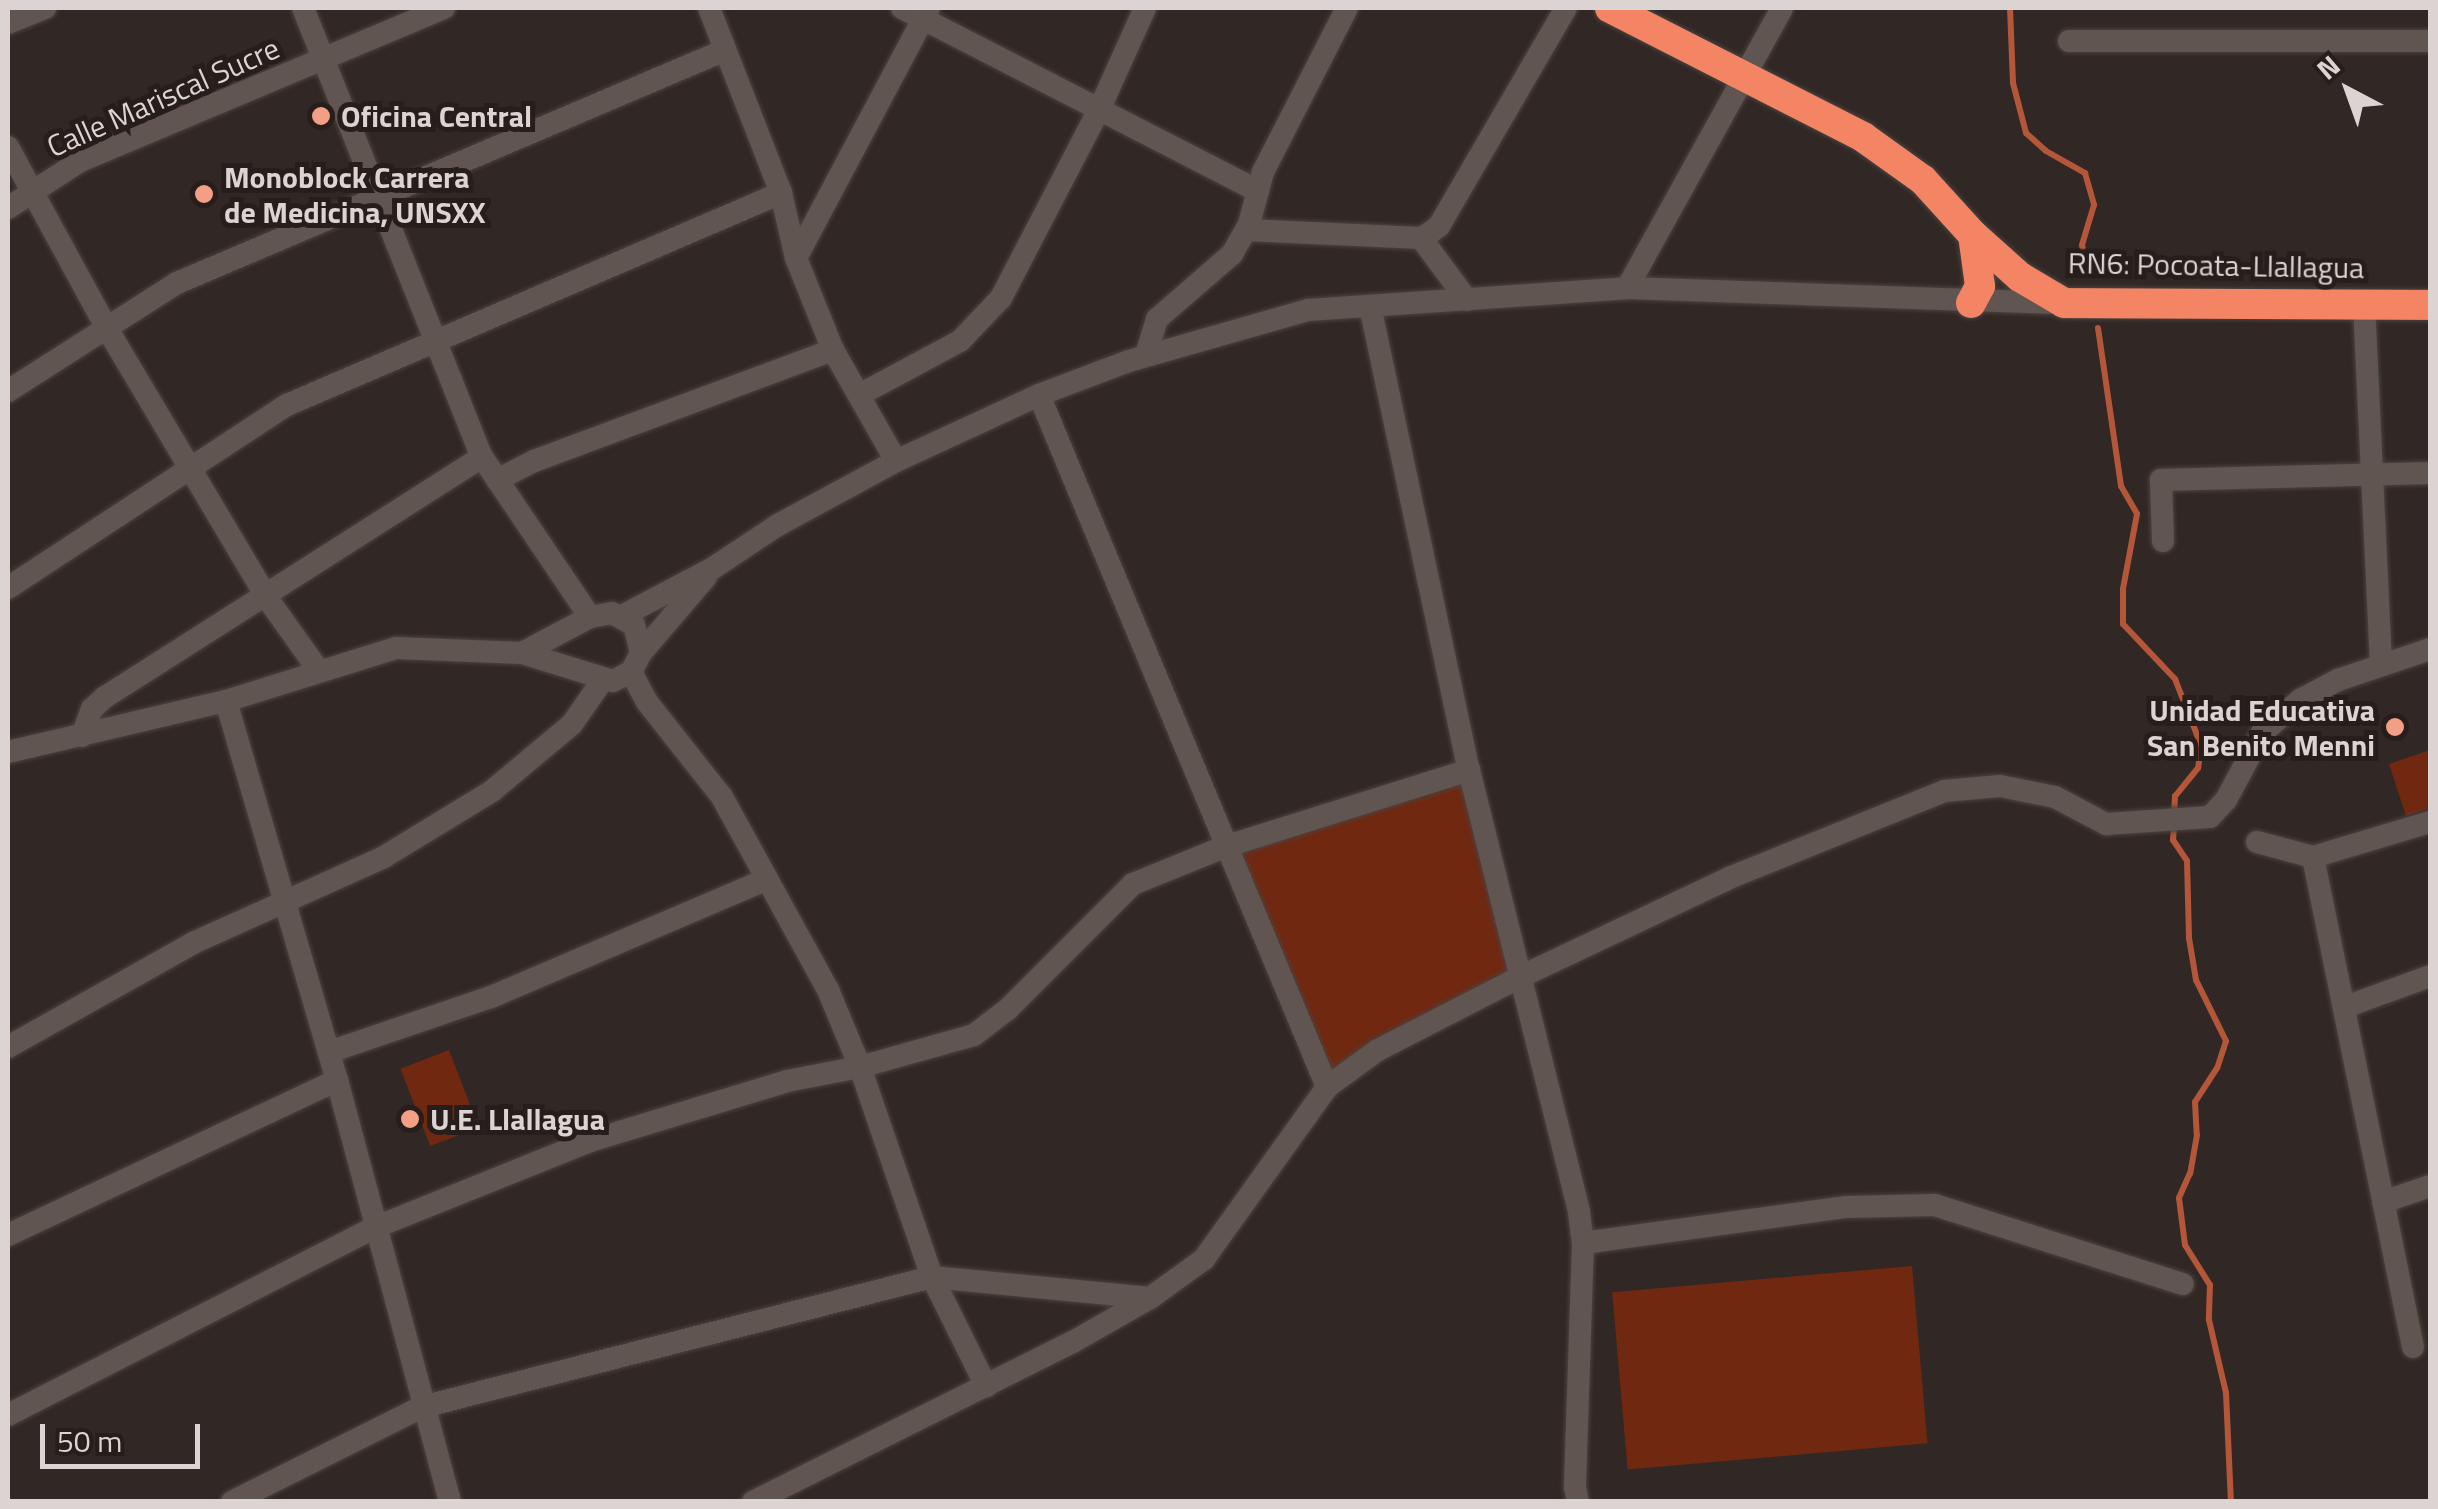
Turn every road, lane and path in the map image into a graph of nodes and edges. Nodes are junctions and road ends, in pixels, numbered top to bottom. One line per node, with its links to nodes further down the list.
1 (44, 8): 11 (street)
2 (303, 8): 15 (street)
3 (444, 8): 15 (street, Calle Mariscal Sucre)
4 (709, 8): 14 (street)
5 (1146, 8): 17 (street)
6 (1347, 8): 19 (street)
7 (1566, 8): 26 (street)
8 (1610, 8): 16 (highway, RN6: Pocoata-Llallagua)
9 (1782, 8): 16 (street)
10 (918, 11): 17 (street); 27 (street)
11 (8, 22)
12 (2430, 40): 13 (street)
13 (2068, 41)
14 (726, 50): 21 (street); 22 (street)
15 (323, 58): 20 (street, Calle Mariscal Sucre); 22 (street)
16 (1747, 78): 25 (highway, RN6: Pocoata-Llallagua); 28 (street)
17 (1099, 110): 19 (street); 40 (street)
18 (8, 147): 20 (street)
19 (1258, 191): 24 (street)
20 (30, 193): 23 (street, Calle Mariscal Sucre); 35 (street)
21 (781, 193): 27 (street); 36 (street)
22 (378, 194): 35 (street); 36 (street)
23 (8, 208)
24 (1246, 230): 26 (street); 38 (street)
25 (1973, 235): 30 (highway); 31 (highway, RN6: Pocoata-Llallagua)
26 (1420, 238): 29 (street)
27 (796, 258): 37 (street)
28 (1627, 288): 29 (street); 30 (street)
29 (1467, 300): 34 (street)
30 (1971, 303): 31 (street)
31 (2064, 303): 32 (highway, RN6: Pocoata-Llallagua)
32 (2364, 304): 33 (highway, RN6: Pocoata-Llallagua); 45 (street)
33 (2430, 304)
34 (1370, 306): 38 (street); 63 (street)
35 (105, 325): 39 (street); 44 (street)
36 (435, 341): 42 (street); 44 (street)
37 (833, 350): 40 (street); 47 (street)
38 (1146, 356): 41 (street)
39 (8, 391)
40 (860, 394): 43 (street)
41 (1039, 395): 43 (street); 66 (street)
42 (482, 457): 47 (street); 51 (street)
43 (896, 461): 49 (street)
44 (190, 468): 50 (street); 51 (street)
45 (2374, 472): 46 (street); 48 (street); 57 (street)
46 (2430, 473)
47 (497, 480): 53 (street)
48 (2163, 541)
49 (714, 568): 52 (street); 56 (street)
50 (8, 588)
51 (265, 595): 58 (street); 61 (street)
52 (622, 616): 53 (street); 56 (street)
53 (586, 620): 55 (street); 59 (street)
54 (2430, 649): 57 (street)
55 (522, 654): 58 (street); 59 (street)
56 (636, 662): 59 (street); 68 (street)
57 (2381, 664): 70 (street)
58 (319, 671): 60 (street)
59 (593, 677): 69 (street)
60 (226, 701): 61 (street); 69 (street)
61 (82, 736): 62 (street)
62 (8, 752)
63 (1469, 770): 66 (street); 70 (street)
64 (2430, 822): 67 (street)
65 (2257, 842): 67 (street)
66 (1224, 847): 75 (street); 77 (street)
67 (2313, 857): 72 (street)
68 (766, 879): 74 (street); 75 (street)
69 (282, 904): 73 (street); 74 (street)
70 (1522, 976): 77 (street); 82 (street)
71 (2430, 976): 72 (street)
72 (2345, 1006): 79 (street)
73 (8, 1047)
74 (329, 1052): 76 (street)
75 (860, 1067): 80 (street); 83 (street)
76 (337, 1080): 80 (street); 81 (street)
77 (1327, 1088): 85 (street)
78 (2430, 1186): 79 (street)
79 (2383, 1202): 86 (street)
80 (376, 1227): 88 (street); 89 (street)
81 (8, 1235)
82 (1584, 1243): 84 (street); 93 (street)
83 (932, 1277): 85 (street); 87 (street); 88 (street)
84 (2184, 1284)
85 (1150, 1298): 87 (street)
86 (2413, 1348)
87 (986, 1386): 92 (street)
88 (422, 1407): 90 (street); 91 (street)
89 (8, 1415)
90 (232, 1502)
91 (450, 1502)
92 (752, 1502)
93 (1578, 1502)

